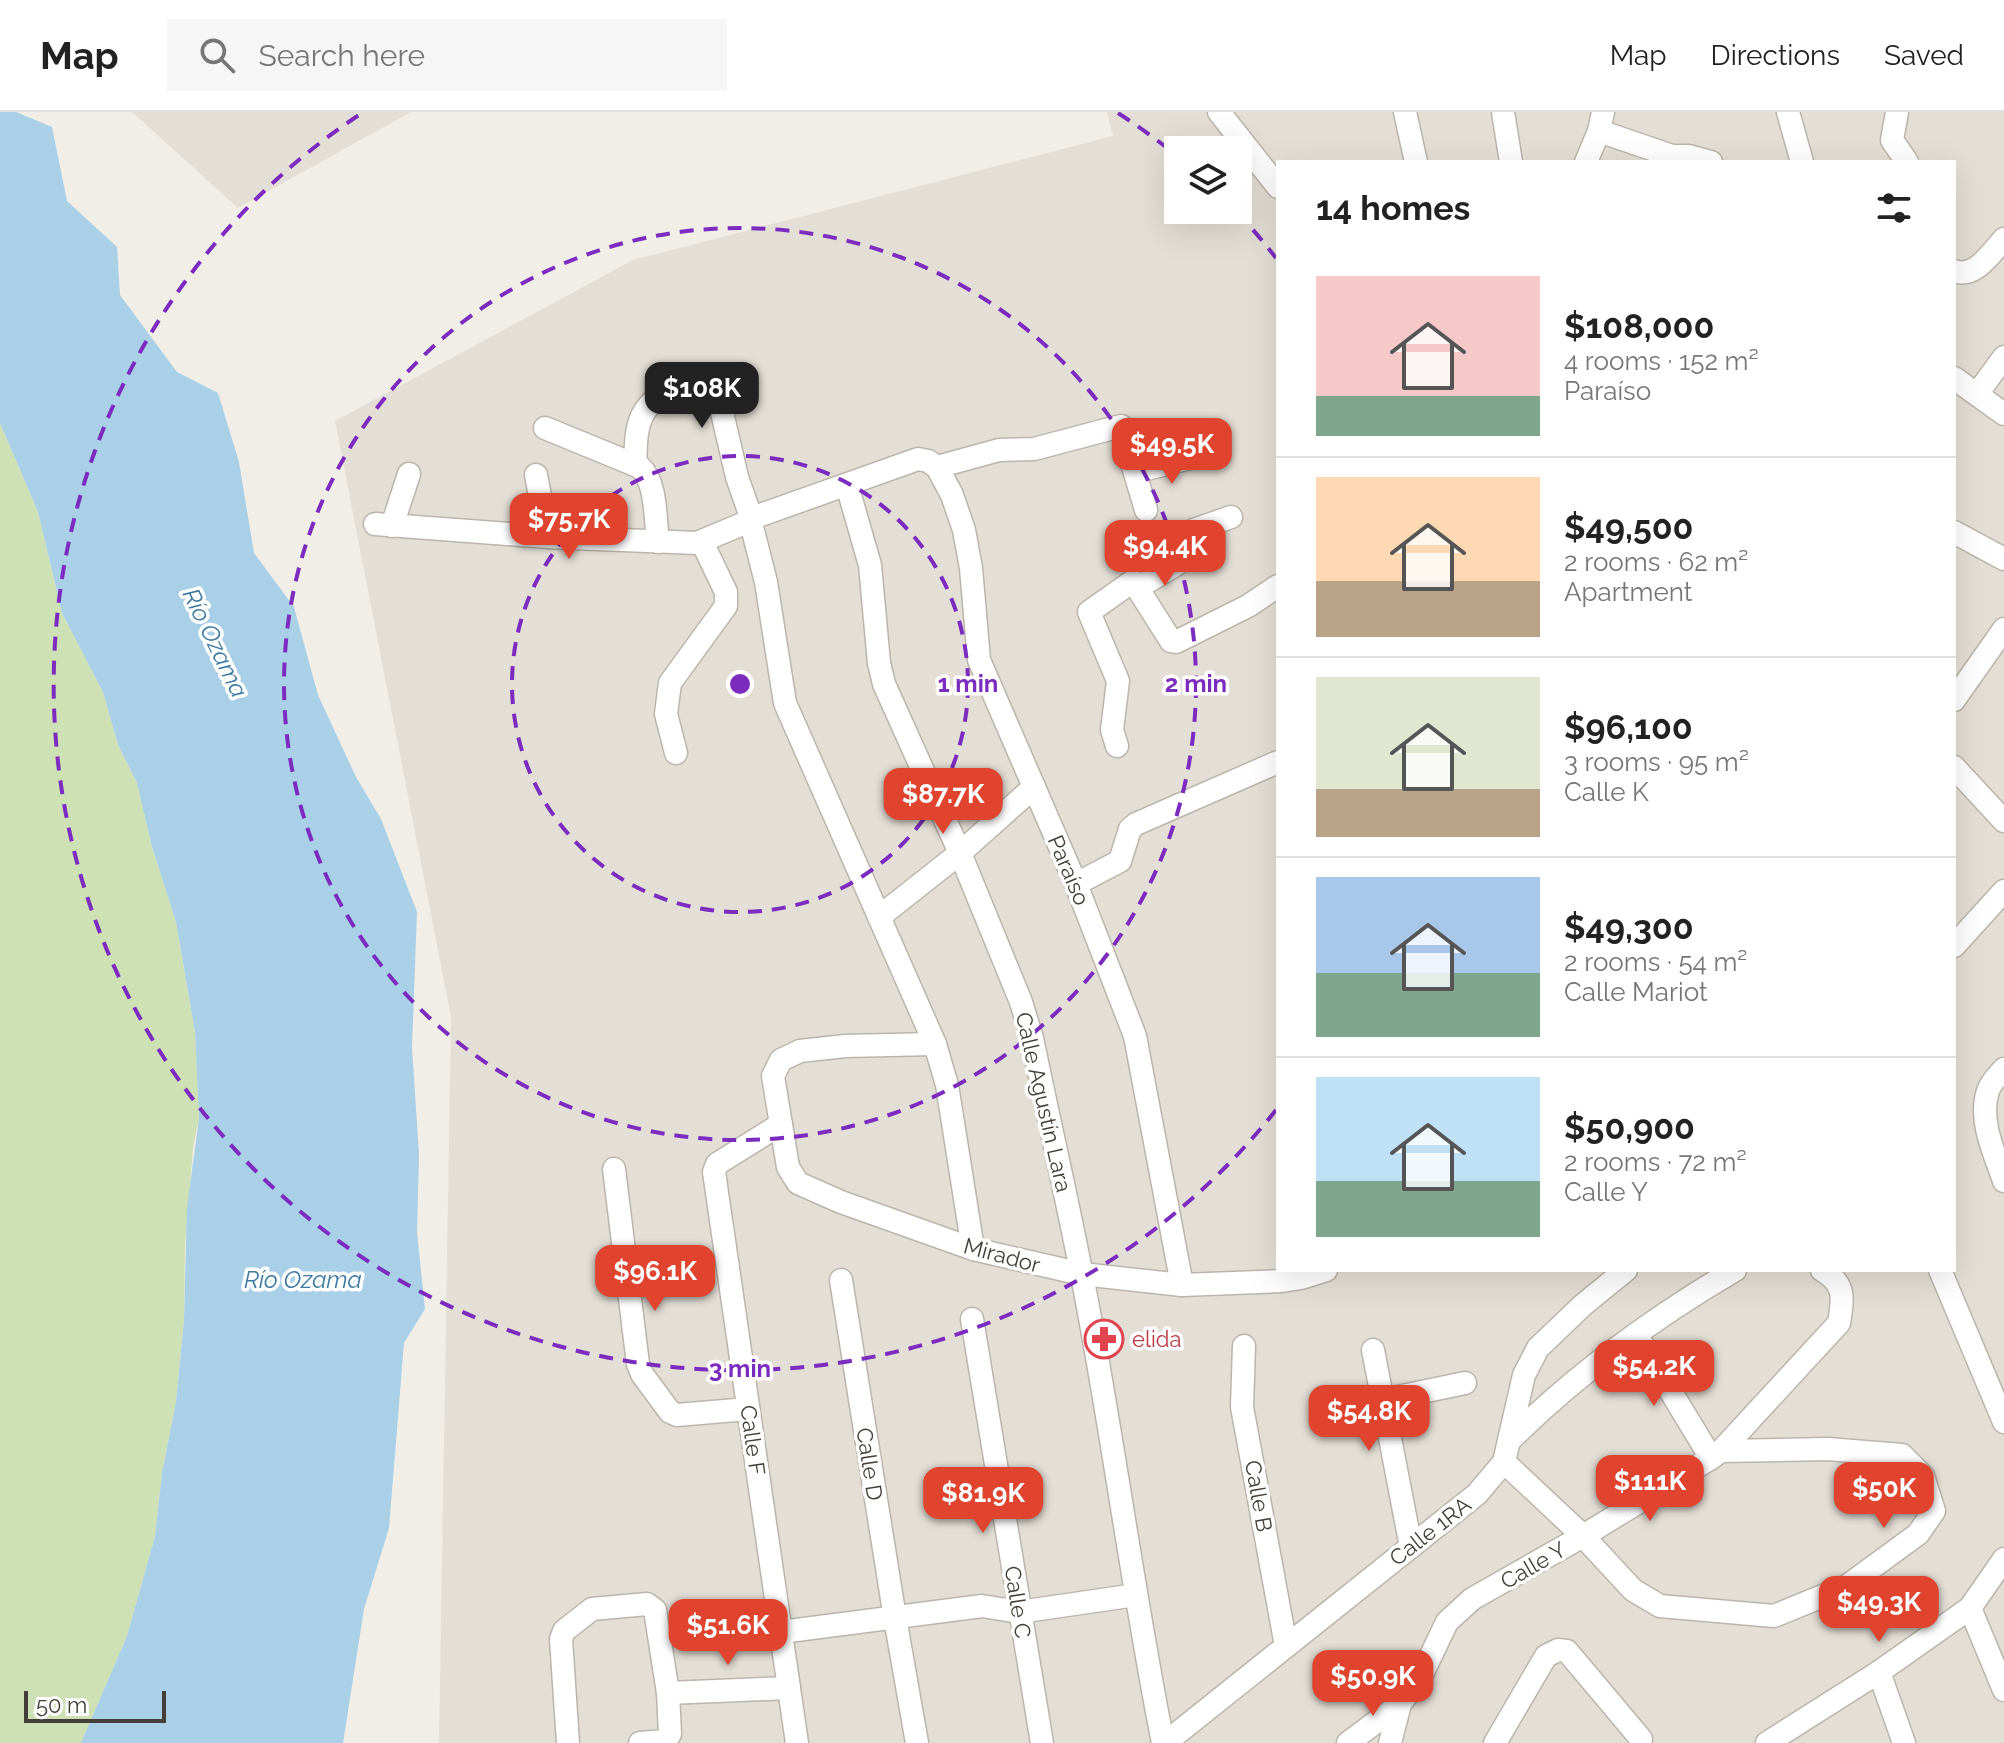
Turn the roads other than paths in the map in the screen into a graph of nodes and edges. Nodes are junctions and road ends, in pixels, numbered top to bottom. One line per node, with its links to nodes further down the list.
1 (1219, 112): 13 (street)
2 (1405, 112): 7 (street)
3 (1503, 112): 8 (street)
4 (1788, 112): 11 (street)
5 (1897, 112): 12 (street)
6 (1601, 122): 9 (street); 10 (street)
7 (1416, 160)
8 (1511, 160)
9 (1587, 160)
10 (1706, 160)
11 (1801, 160)
12 (1906, 160)
13 (1276, 184)
14 (2004, 239): 15 (street)
15 (1956, 272)
16 (2004, 357): 18 (street)
17 (1956, 379): 18 (street)
18 (1977, 394): 19 (street)
19 (2004, 414)
20 (545, 428): 22 (street)
21 (1198, 456): 24 (street)
22 (635, 465): 30 (street); 33 (street)
23 (937, 467): 24 (street); 27 (street); 44 (street, Paraíso)
24 (1135, 472): 28 (street)
25 (409, 474): 32 (street)
26 (536, 475): 32 (street)
27 (847, 485): 30 (street); 46 (street, Calle Agustín Lara)
28 (1146, 510)
29 (1231, 517): 37 (street)
30 (754, 518): 34 (street); 49 (street)
31 (1956, 533): 35 (street)
32 (548, 537): 33 (street)
33 (658, 542): 34 (street)
34 (702, 542): 41 (street)
35 (2004, 559)
36 (1276, 587): 37 (street)
37 (1137, 588): 40 (street)
38 (2004, 629): 39 (street)
39 (1956, 697)
40 (1117, 746)
41 (676, 753)
42 (1276, 763): 47 (street)
43 (1956, 769): 45 (street)
44 (1034, 787): 46 (street); 47 (street, Paraíso)
45 (2004, 821)
46 (960, 853): 49 (street); 62 (street, Calle Agustín Lara)
47 (1076, 884): 64 (street, Paraíso)
48 (2004, 891): 50 (street)
49 (879, 917): 51 (street)
50 (1956, 944)
51 (935, 1044): 53 (street, Mirador); 56 (street)
52 (2004, 1069): 55 (street)
53 (781, 1124): 56 (street, Mirador); 71 (street, Calle F)
54 (614, 1169): 71 (street)
55 (2004, 1181)
56 (973, 1249): 62 (street, Mirador)
57 (1320, 1272): 64 (street, Mirador)
58 (1624, 1272): 73 (street, Calle 1RA)
59 (1732, 1272): 66 (street)
60 (1826, 1272): 74 (street, Calle Y)
61 (1941, 1272): 72 (street)
62 (1082, 1274): 64 (street, Mirador); 79 (street, Calle Agustín Lara)
63 (841, 1280): 82 (street, Calle D)
64 (1182, 1285)
65 (972, 1319): 81 (street, Calle C)
66 (1636, 1334): 73 (street); 74 (street)
67 (1244, 1346): 84 (street, Calle B)
68 (1373, 1350): 70 (street)
69 (1465, 1383): 70 (street)
70 (1383, 1400): 77 (street)
71 (748, 1409): 83 (street, Calle F)
72 (2004, 1422)
73 (1511, 1439): 75 (street, Calle 1RA)
74 (1716, 1454): 76 (street, Calle Y); 76 (street)
75 (1504, 1462): 76 (street); 77 (street, Calle 1RA)
76 (1583, 1536): 89 (street, Calle Y)
77 (1411, 1547): 84 (street, Calle 1RA)
78 (2004, 1559): 80 (street)
79 (1136, 1595): 81 (street); 96 (street, Calle Agustín Lara)
80 (1970, 1608): 85 (street); 87 (street)
81 (1019, 1612): 82 (street); 95 (street, Calle C)
82 (895, 1618): 83 (street); 94 (street, Calle D)
83 (781, 1632): 86 (street, Calle F)
84 (1286, 1646): 96 (street, Calle 1RA)
85 (1879, 1672): 100 (street); 101 (street)
86 (789, 1688): 88 (street); 93 (street, Calle F)
87 (2004, 1690)
88 (668, 1693): 91 (street); 92 (street)
89 (1400, 1704): 97 (street, Calle Y); 98 (street)
90 (1641, 1739): 99 (street)
91 (568, 1743)
92 (640, 1743)
93 (797, 1743)
94 (917, 1743)
95 (1042, 1743)
96 (1164, 1743)
97 (1348, 1743)
98 (1390, 1743)
99 (1495, 1743)
100 (1767, 1743)
101 (1904, 1743)

